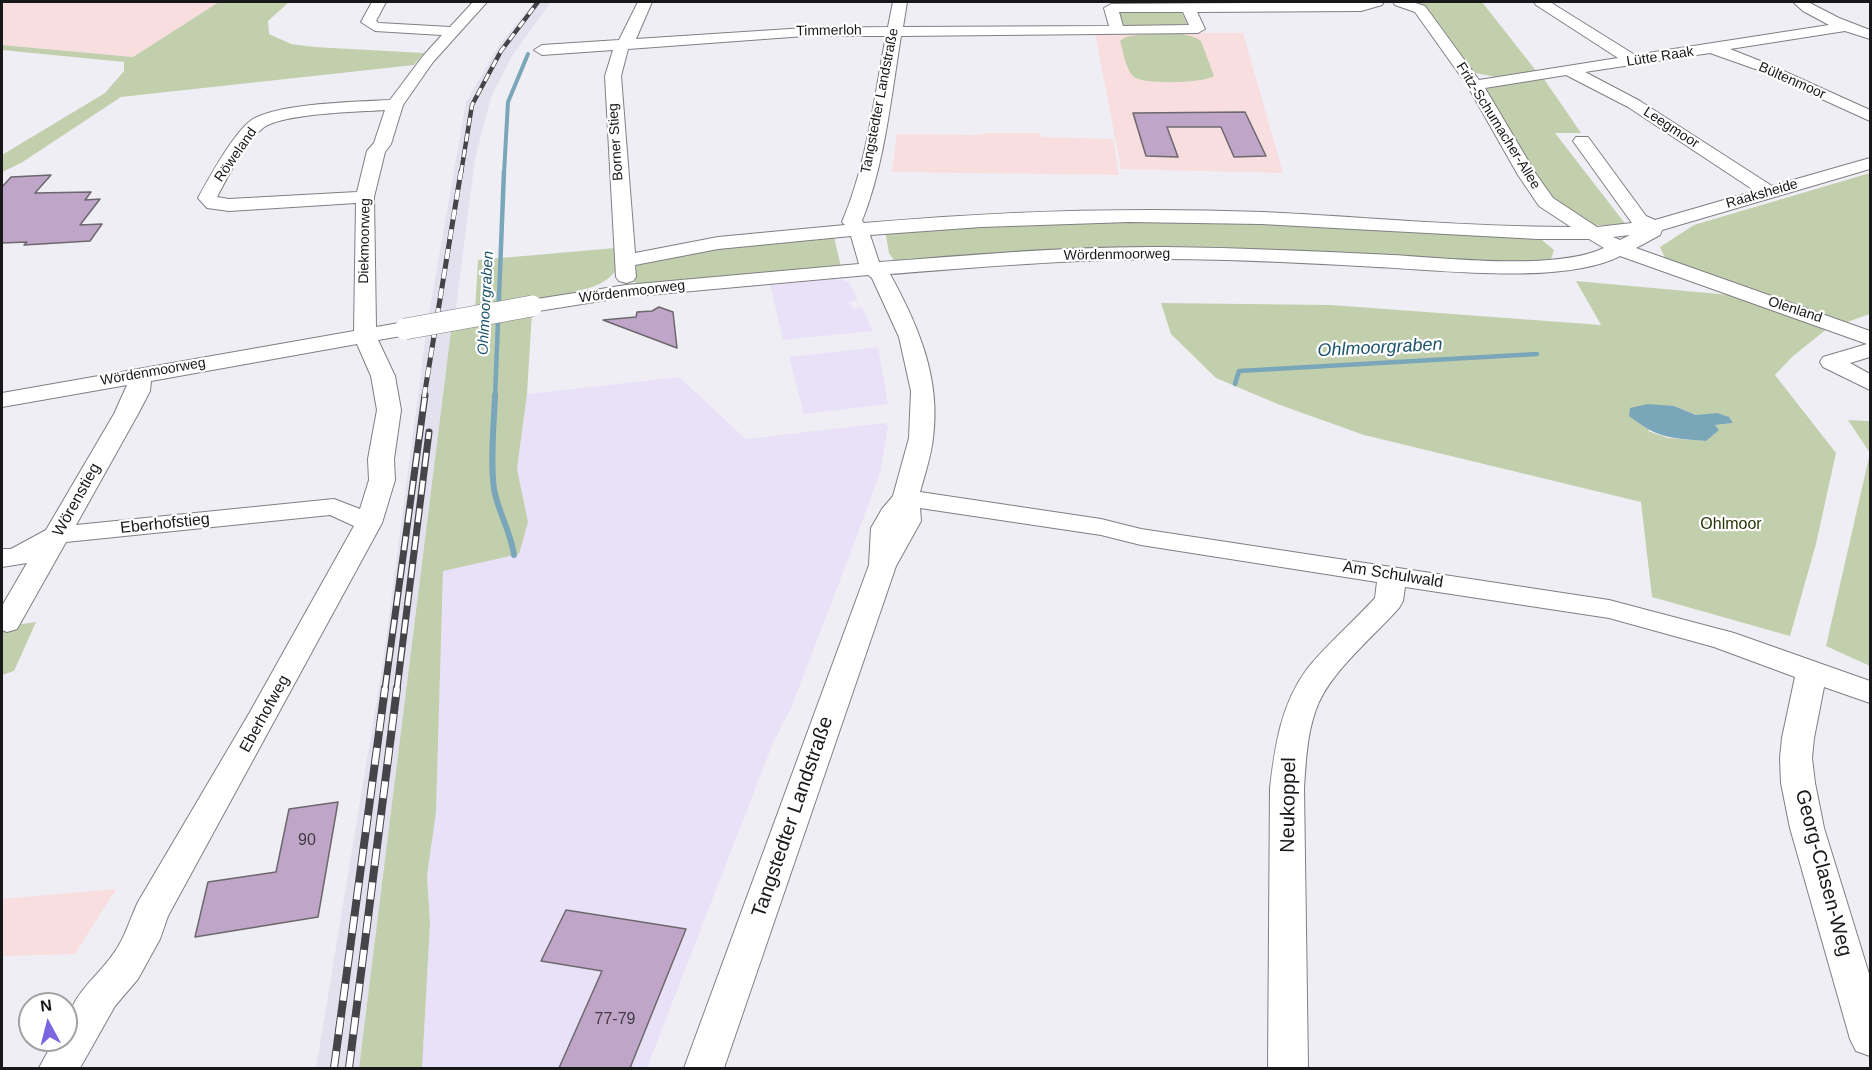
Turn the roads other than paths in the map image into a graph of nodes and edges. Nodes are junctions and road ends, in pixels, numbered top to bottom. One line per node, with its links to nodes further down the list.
1 (379, 2): 13 (street)
2 (480, 2): 13 (street, Diekmoorweg)
3 (645, 2): 15 (street, Borner Stieg)
4 (900, 2): 11 (street, Tangstedter Landstraße)
5 (1377, 2): 9 (street)
6 (1400, 2): 20 (street, Fritz-Schumacher-Allee)
7 (1541, 2): 18 (street)
8 (1800, 2): 10 (street)
9 (1188, 6): 12 (street); 12 (street, Timmerloh)
10 (1844, 27): 14 (street); 16 (street, Lütte Raak)
11 (894, 30): 12 (street, Timmerloh); 15 (street, Timmerloh); 30 (street, Tangstedter Landstraße)
12 (1117, 30)
13 (451, 32): 21 (street, Diekmoorweg)
14 (1870, 35)
15 (625, 43): 17 (street, Timmerloh); 33 (street, Borner Stieg)
16 (1713, 49): 18 (street, Lütte Raak); 22 (street, Bültenmoor)
17 (542, 50)
18 (1633, 61): 19 (street, Lütte Raak)
19 (1570, 71): 20 (street, Lütte Raak); 25 (street, Leegmoor)
20 (1475, 85): 27 (street, Fritz-Schumacher-Allee)
21 (395, 105): 26 (street, Diekmoorweg); 26 (street, Röweland)
22 (1870, 116)
23 (1582, 141): 29 (street)
24 (1870, 164): 25 (street, Raaksheide)
25 (1768, 192): 29 (street, Raaksheide)
26 (365, 197): 37 (street, Diekmoorweg)
27 (1546, 202): 31 (street, Fritz-Schumacher-Allee); 31 (street, Fritz-Schumacher-Allee)
28 (1260, 218): 30 (street, Wördenmoorweg); 31 (street, Wördenmoorweg); 32 (street)
29 (1653, 226): 31 (street, Raaksheide); 31 (street, Raaksheide)
30 (859, 230): 33 (street, Wördenmoorweg); 34 (street, Tangstedter Landstraße)
31 (1591, 241): 32 (street, Wördenmoorweg); 35 (street, Olenland); 35 (street, Olenland)
32 (1271, 255): 34 (street, Wördenmoorweg)
33 (626, 261): 36 (street, Borner Stieg)
34 (870, 267): 36 (street, Wördenmoorweg); 44 (street, Tangstedter Landstraße)
35 (1719, 285): 38 (street, Olenland)
36 (626, 291): 37 (street, Wördenmoorweg, bridge)
37 (364, 336): 40 (street, Wördenmoorweg); 43 (street, Eberhofweg)
38 (1870, 338)
39 (1870, 350): 41 (street)
40 (140, 375): 42 (street, Wördenmoorweg); 47 (street, Wörenstieg)
41 (1870, 383)
42 (2, 400)
43 (382, 480): 45 (street, Eberhofstieg); 46 (street, Eberhofweg)
44 (906, 498): 49 (street, Am Schulwald); 55 (street, Tangstedter Landstraße)
45 (334, 507): 46 (street); 47 (street, Eberhofstieg)
46 (369, 523): 54 (street, Eberhofweg)
47 (58, 535): 48 (street, Eberhofstieg); 50 (street, Wörenstieg)
48 (2, 558)
49 (1392, 575): 51 (street, Am Schulwald); 56 (street, Neukoppel)
50 (8, 622)
51 (1812, 670): 52 (street, Am Schulwald); 53 (street, Georg-Clasen-Weg)
52 (1870, 692)
53 (1870, 1039)
54 (59, 1068)
55 (704, 1068)
56 (1288, 1068)

